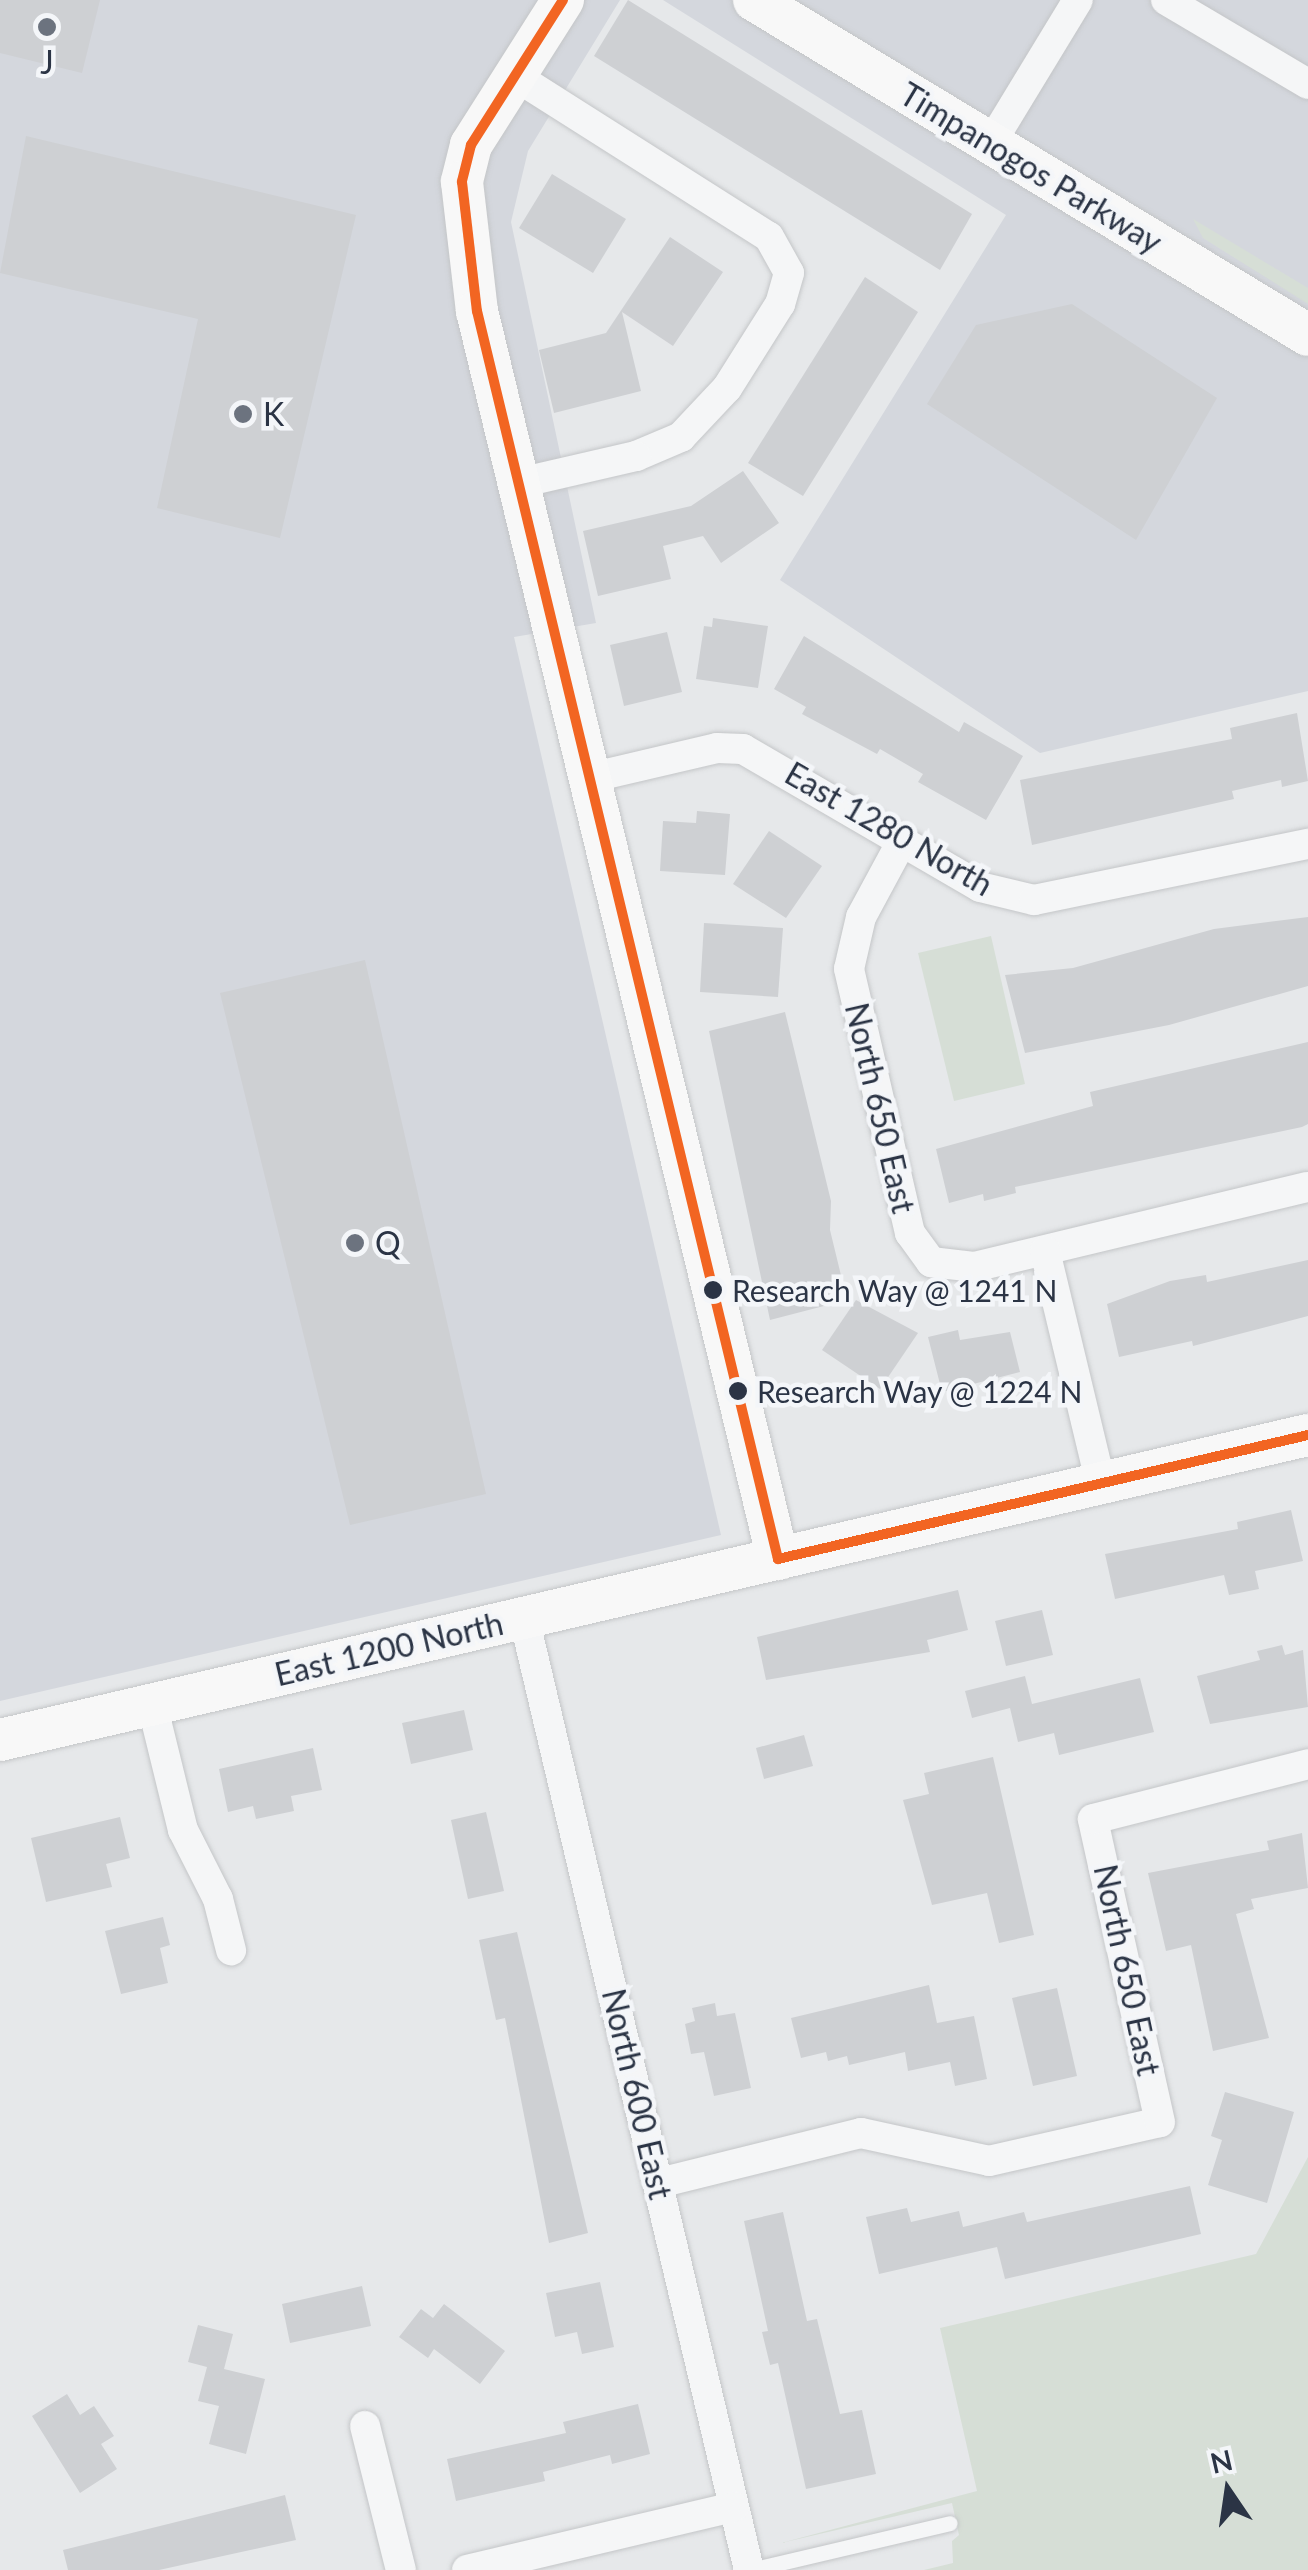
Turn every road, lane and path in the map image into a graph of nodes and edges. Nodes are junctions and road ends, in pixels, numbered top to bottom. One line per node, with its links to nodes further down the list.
1 (563, 0): 5 (street)
2 (754, 0): 7 (street, Timpanogos Parkway)
3 (1078, 0): 7 (street)
4 (1166, 0): 6 (street)
5 (512, 74): 9 (street); 9 (street)
6 (1308, 84)
7 (991, 143): 8 (street, Timpanogos Parkway)
8 (1308, 335)
9 (519, 483): 10 (street)
10 (589, 778): 11 (street, East 1280 North); 17 (street)
11 (902, 841): 12 (street, East 1280 North); 14 (street, North 650 East)
12 (1308, 844)
13 (1308, 1187): 14 (street, North 650 East)
14 (1045, 1251): 16 (street)
15 (1308, 1435): 16 (street, East 1200 North)
16 (1101, 1484): 17 (street, East 1200 North)
17 (778, 1559): 18 (street, East 1200 North)
18 (524, 1618): 19 (street, East 1200 North); 23 (street, North 600 East)
19 (152, 1704): 20 (street, East 1200 North); 22 (street)
20 (0, 1740)
21 (1308, 1764): 23 (street, North 650 East)
22 (231, 1950)
23 (659, 2183): 25 (street, North 600 East)
24 (365, 2426): 27 (street)
25 (734, 2507): 28 (street); 29 (street, North 600 East)
26 (950, 2523): 29 (lane)
27 (400, 2570)
28 (467, 2570)
29 (750, 2570)

